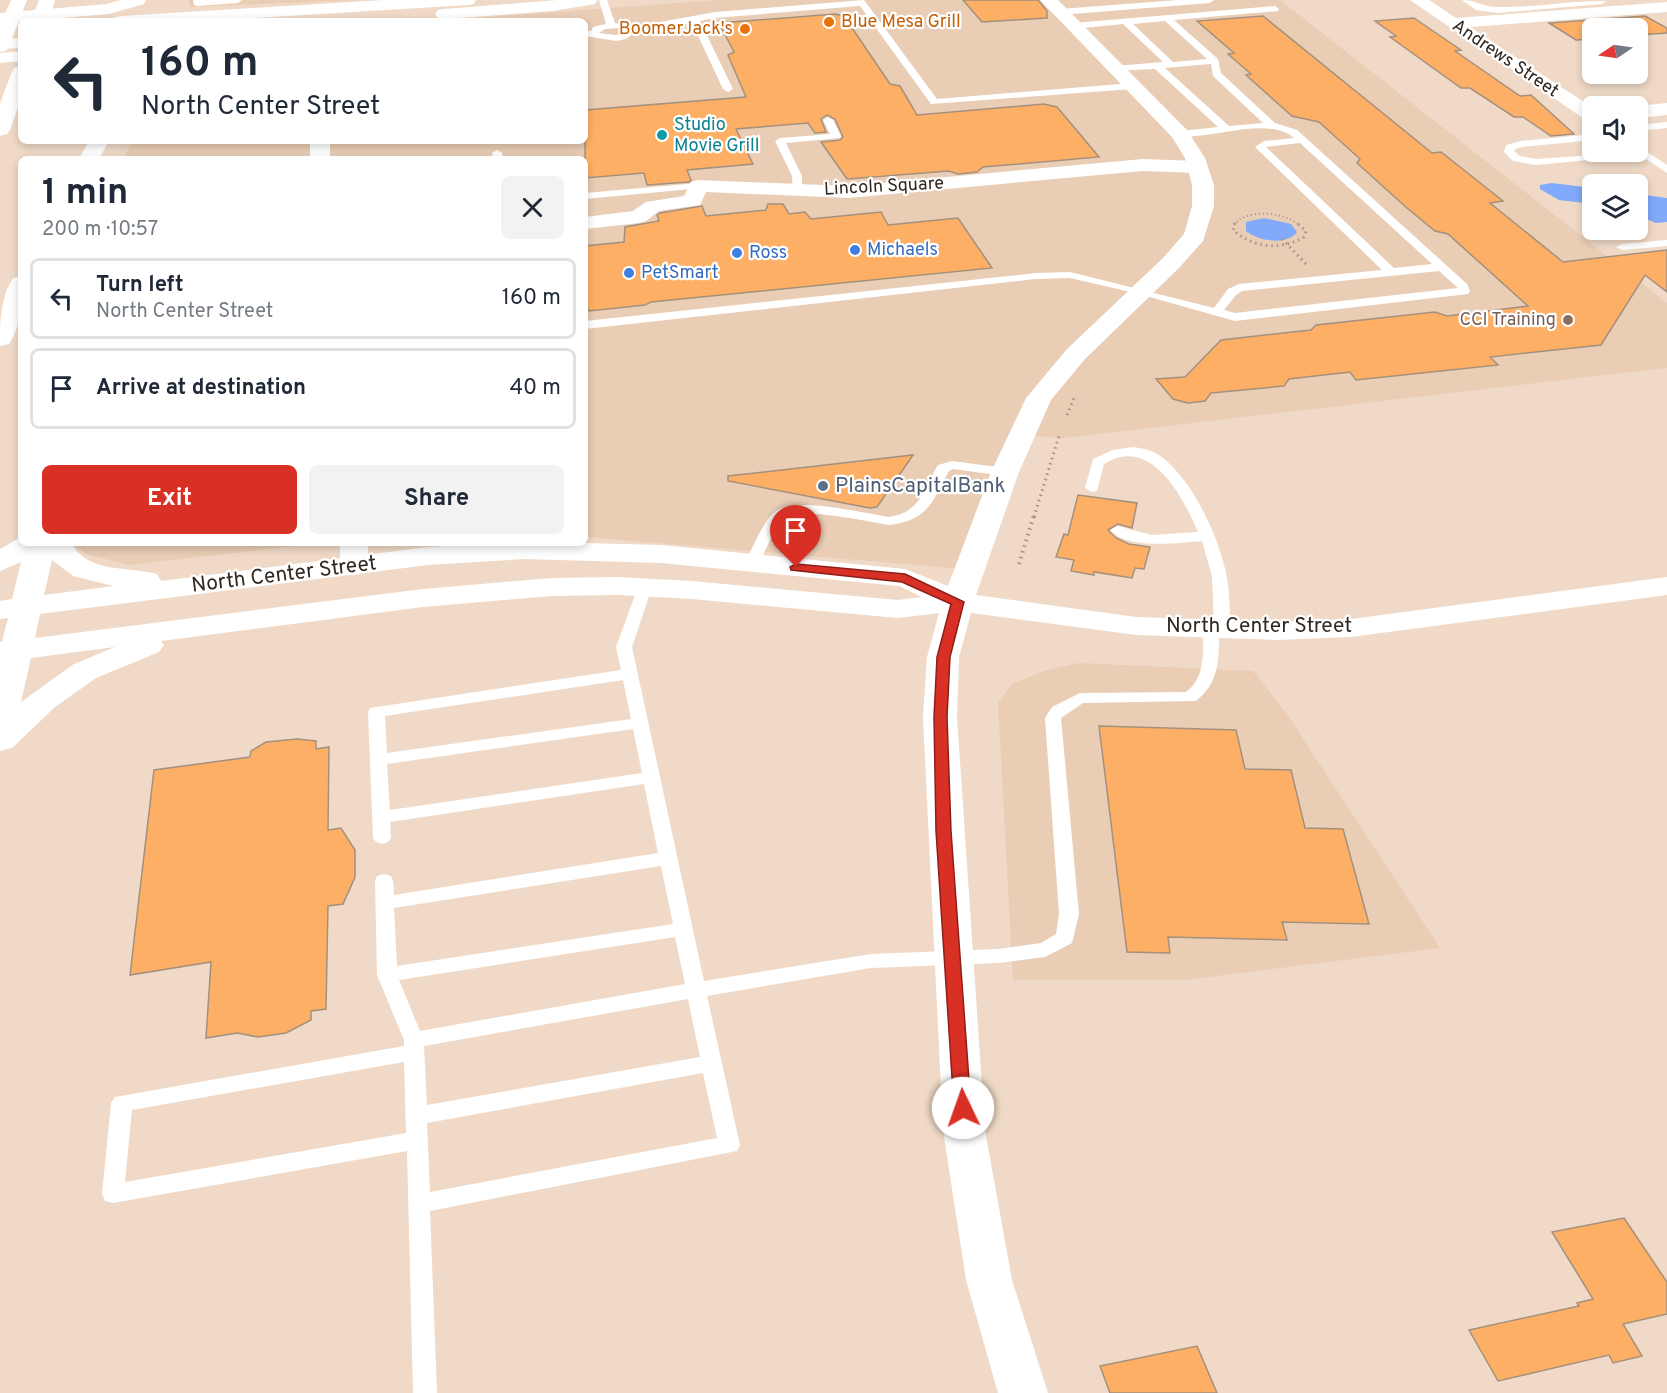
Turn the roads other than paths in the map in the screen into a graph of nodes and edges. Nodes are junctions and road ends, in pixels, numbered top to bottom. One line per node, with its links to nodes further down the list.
1 (19, 0): 37 (main road)
2 (47, 0): 23 (main road)
3 (138, 0): 22 (main road)
4 (155, 0): 24 (main road)
5 (197, 0): 17 (lane)
6 (468, 0): 13 (main road)
7 (589, 0): 26 (main road)
8 (603, 0): 31 (lane)
9 (1210, 0): 21 (lane)
10 (1263, 0): 27 (lane)
11 (1418, 0): 30 (street, Andrews Street)
12 (1466, 0): 15 (lane)
13 (443, 1): 16 (main road)
14 (861, 1): 28 (lane); 45 (lane)
15 (1601, 1): 20 (lane)
16 (355, 3): 18 (main road)
17 (237, 4): 18 (main road); 25 (main road)
18 (317, 4)
19 (1667, 7): 20 (street)
20 (1617, 10): 30 (street)
21 (1060, 13): 29 (lane); 43 (main road)
22 (0, 18)
23 (41, 18)
24 (150, 18)
25 (161, 18)
26 (386, 18)
27 (1167, 18): 29 (lane); 40 (lane)
28 (696, 20): 34 (lane); 46 (lane)
29 (1125, 21): 41 (lane)
30 (1452, 23): 47 (street, Andrews Street)
31 (611, 26): 34 (lane); 35 (lane)
32 (18, 28): 33 (main road)
33 (0, 30)
34 (632, 30): 35 (lane)
35 (590, 33)
36 (18, 43): 37 (main road)
37 (0, 45)
38 (18, 56): 39 (main road)
39 (0, 58)
40 (1215, 61): 41 (lane); 51 (lane)
41 (1171, 65): 42 (lane)
42 (1158, 66): 43 (lane); 55 (lane)
43 (1115, 69): 45 (main road)
44 (18, 80): 54 (main road)
45 (1132, 86): 56 (main road)
46 (728, 89)
47 (1582, 110)
48 (1667, 110): 49 (street)
49 (1648, 111)
50 (828, 120): 64 (lane)
51 (1271, 125): 55 (lane); 58 (lane)
52 (1667, 125): 53 (lane)
53 (1648, 127)
54 (0, 129)
55 (1226, 129): 56 (lane)
56 (1180, 134): 61 (main road)
57 (1582, 138): 59 (lane)
58 (1302, 140): 69 (lane); 70 (lane)
59 (1582, 157)
60 (1648, 157): 62 (lane)
61 (1197, 167): 64 (street, Lincoln Square); 72 (main road)
62 (1667, 170)
63 (698, 186): 64 (street, Lincoln Square); 65 (lane); 66 (street)
64 (797, 190)
65 (588, 196)
66 (588, 223)
67 (1667, 243): 68 (lane)
68 (1622, 247)
69 (1441, 267): 70 (lane); 73 (lane)
70 (1392, 272): 73 (lane)
71 (18, 291): 75 (main road)
72 (1141, 291): 73 (lane); 74 (lane); 76 (main road)
73 (1217, 312)
74 (588, 325)
75 (0, 339)
76 (1005, 472): 85 (lane); 89 (main road)
77 (1092, 488): 79 (lane)
78 (1118, 530): 79 (lane)
79 (1208, 536): 92 (lane)
80 (27, 546): 84 (main road)
81 (39, 546): 90 (main road)
82 (58, 546): 86 (main road)
83 (354, 555): 85 (main road, North Center Street); 86 (main road, North Center Street)
84 (0, 562)
85 (752, 563): 89 (main road, North Center Street)
86 (220, 584): 90 (main road, North Center Street)
87 (1667, 586): 92 (main road, North Center Street)
88 (644, 587): 89 (main road, North Center Street); 91 (main road, North Center Street); 94 (lane)
89 (958, 602): 92 (main road, North Center Street); 106 (main road)
90 (14, 608): 93 (main road)
91 (188, 628): 93 (main road, North Center Street); 97 (main road)
92 (1217, 629): 106 (lane)
93 (8, 651): 95 (main road)
94 (630, 674): 96 (lane); 98 (lane)
95 (0, 723)
96 (639, 723): 98 (lane); 99 (lane)
97 (0, 740)
98 (378, 760): 100 (lane)
99 (651, 777): 100 (lane); 102 (lane)
100 (381, 817): 101 (lane)
101 (382, 838)
102 (668, 858): 104 (lane); 105 (lane)
103 (384, 881): 104 (lane)
104 (385, 903): 107 (lane)
105 (683, 929): 107 (lane); 108 (lane)
106 (954, 958): 108 (lane); 115 (main road)
107 (387, 975): 109 (lane)
108 (696, 990): 109 (lane); 110 (lane)
109 (414, 1046): 111 (lane); 112 (lane)
110 (712, 1063): 111 (lane); 113 (lane)
111 (416, 1116): 112 (lane)
112 (417, 1140): 113 (lane)
113 (419, 1204): 114 (lane)
114 (425, 1393)
115 (1023, 1393)

